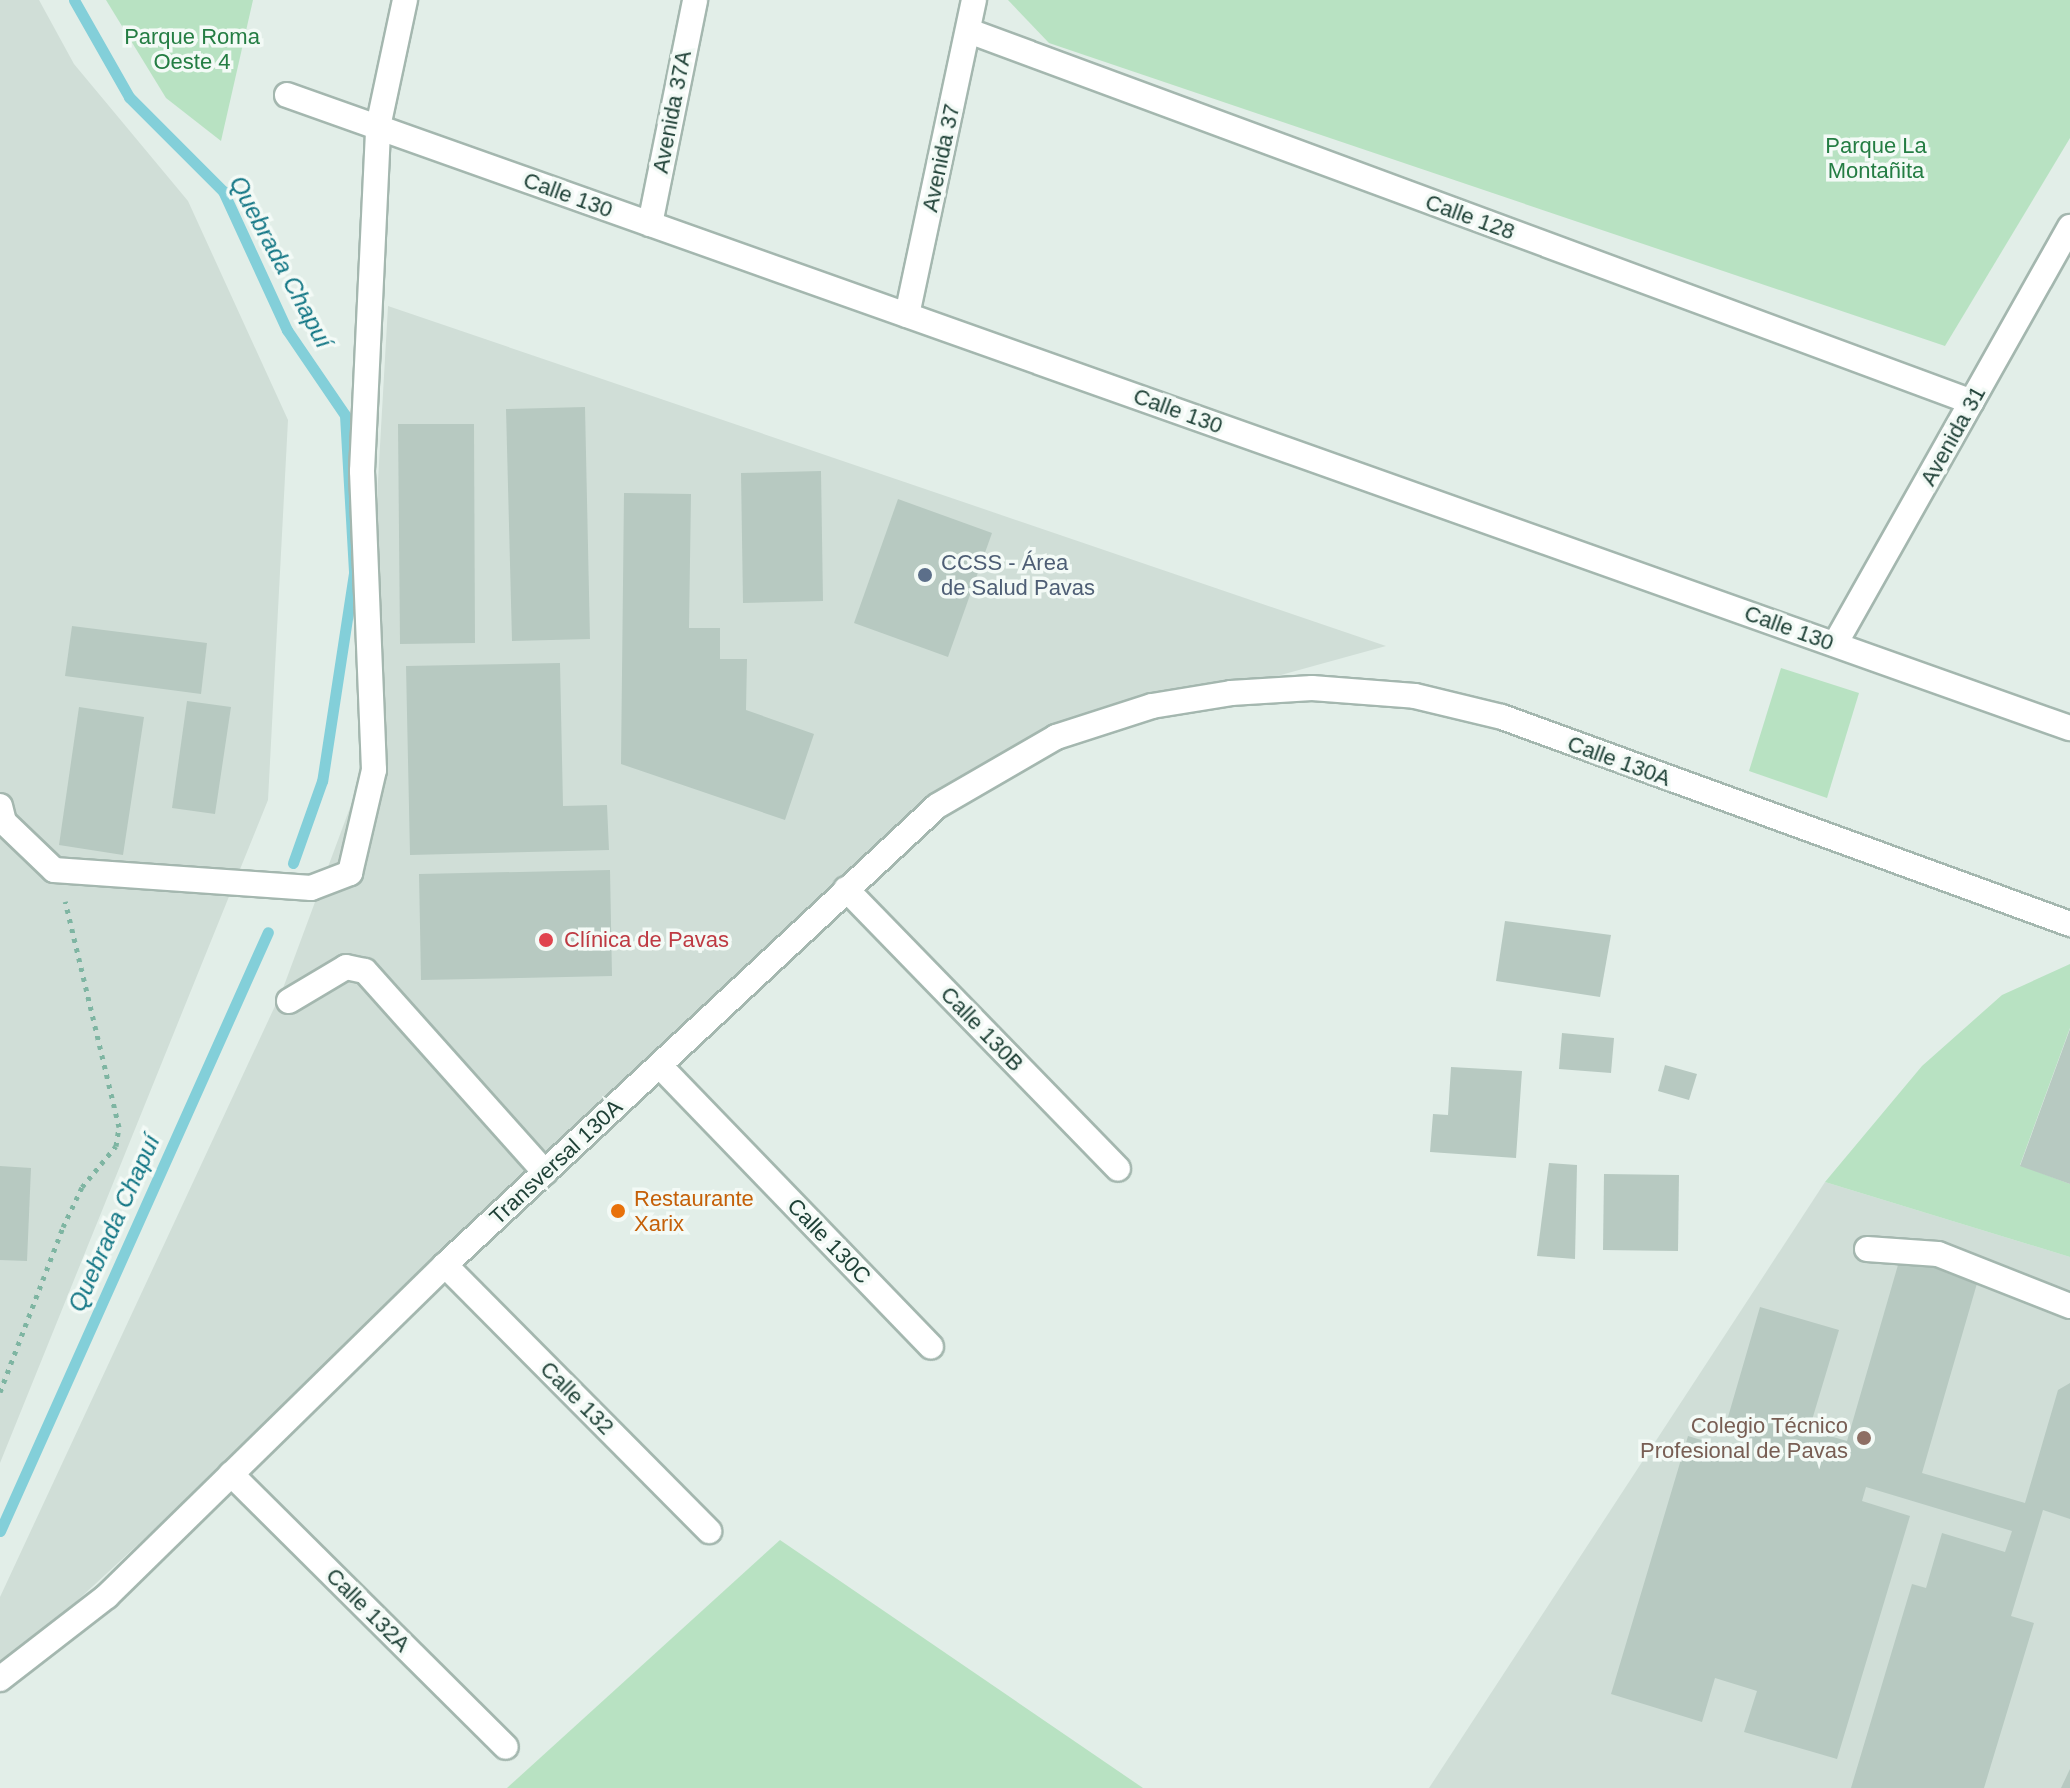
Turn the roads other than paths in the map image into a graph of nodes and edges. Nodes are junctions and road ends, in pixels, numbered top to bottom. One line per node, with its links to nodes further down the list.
1 (405, 0): 6 (street)
2 (695, 0): 7 (street, Avenida 37A)
3 (974, 0): 4 (street, Avenida 37)
4 (969, 31): 9 (street, Avenida 37); 10 (street, Calle 128)
5 (287, 95): 6 (street, Calle 130)
6 (378, 127): 7 (street, Calle 130); 14 (street)
7 (650, 224): 9 (street, Calle 130)
8 (2070, 227): 10 (street, Avenida 31)
9 (907, 315): 11 (street, Calle 130)
10 (1972, 402): 11 (street, Avenida 31)
11 (1835, 644): 13 (street, Calle 130)
12 (1152, 706): 15 (street, Transversal 130A); 16 (street, Calle 130A)
13 (2070, 728)
14 (0, 806)
15 (846, 889): 18 (street, Transversal 130A); 19 (street, Calle 130B)
16 (2070, 924)
17 (289, 1001): 20 (street)
18 (660, 1066): 20 (street, Transversal 130A); 24 (street, Calle 130C)
19 (1118, 1169)
20 (545, 1172): 22 (street, Transversal 130A)
21 (1867, 1249): 23 (street)
22 (445, 1265): 25 (street, Transversal 130A); 26 (street, Calle 132)
23 (2070, 1306)
24 (931, 1347)
25 (231, 1474): 27 (street, Transversal 130A); 28 (street, Calle 132A)
26 (709, 1531)
27 (0, 1679)
28 (506, 1747)

